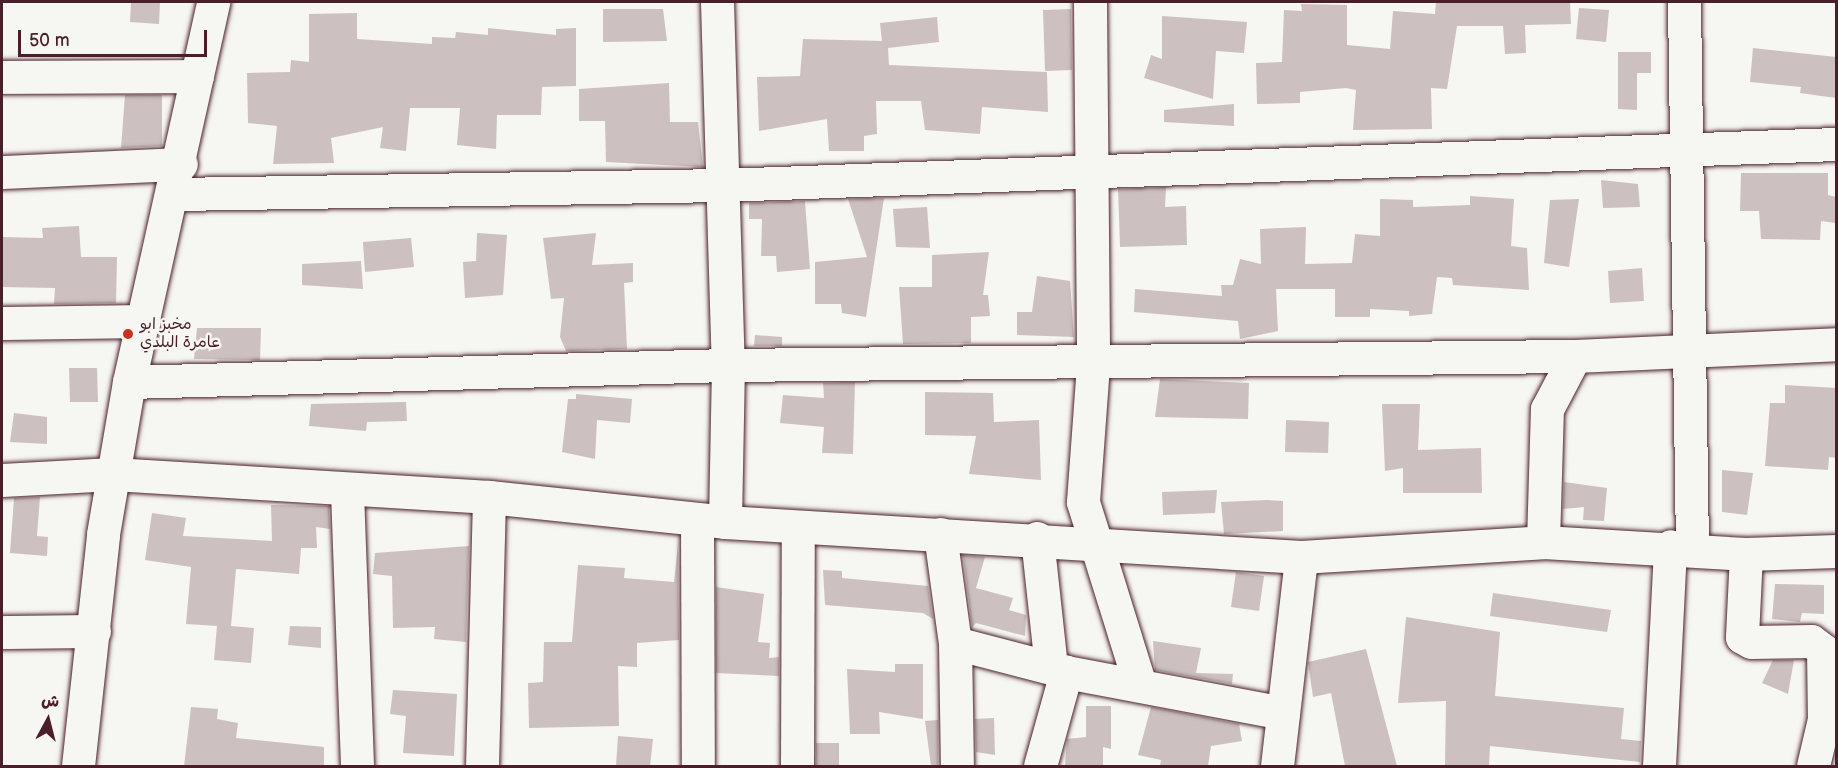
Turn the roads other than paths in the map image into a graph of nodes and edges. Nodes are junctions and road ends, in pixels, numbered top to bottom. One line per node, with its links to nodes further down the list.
1 (213, 2): 5 (street)
2 (717, 2): 12 (street)
3 (1090, 2): 9 (street)
4 (1684, 2): 8 (street)
5 (197, 76): 6 (street); 11 (street)
6 (2, 77)
7 (1836, 144): 8 (street)
8 (1688, 145): 9 (street); 16 (street)
9 (1093, 171): 12 (street); 19 (street)
10 (2, 172): 11 (street)
11 (178, 179): 12 (street); 13 (street)
12 (723, 185): 18 (street)
13 (144, 321): 14 (street); 20 (street)
14 (2, 323)
15 (1836, 344): 16 (street)
16 (1691, 347): 17 (street); 31 (street)
17 (1575, 356): 19 (street); 30 (street)
18 (728, 365): 19 (street); 20 (street); 25 (street)
19 (1093, 365): 29 (street)
20 (129, 381): 21 (street)
21 (113, 474): 22 (street); 23 (street); 35 (street)
22 (2, 480)
23 (347, 492): 24 (street); 43 (street)
24 (489, 497): 25 (street); 44 (street)
25 (711, 521): 26 (street); 45 (street)
26 (798, 527): 27 (street); 46 (street)
27 (940, 534): 28 (street); 37 (street)
28 (1037, 538): 29 (street); 38 (street)
29 (1097, 542): 34 (street); 39 (street)
30 (1543, 542): 31 (street); 34 (street)
31 (1681, 547): 33 (street); 50 (street)
32 (1836, 551): 33 (street)
33 (1746, 554): 41 (street)
34 (1301, 557): 40 (street)
35 (93, 631): 36 (street); 42 (street)
36 (2, 632)
37 (955, 643): 38 (street); 47 (street)
38 (1059, 669): 39 (street); 48 (street)
39 (1140, 685): 40 (street)
40 (1283, 713): 49 (street)
41 (1830, 720): 51 (street)
42 (78, 766)
43 (357, 766)
44 (482, 766)
45 (698, 766)
46 (797, 766)
47 (957, 766)
48 (1040, 766)
49 (1277, 766)
50 (1659, 766)
51 (1813, 766)

